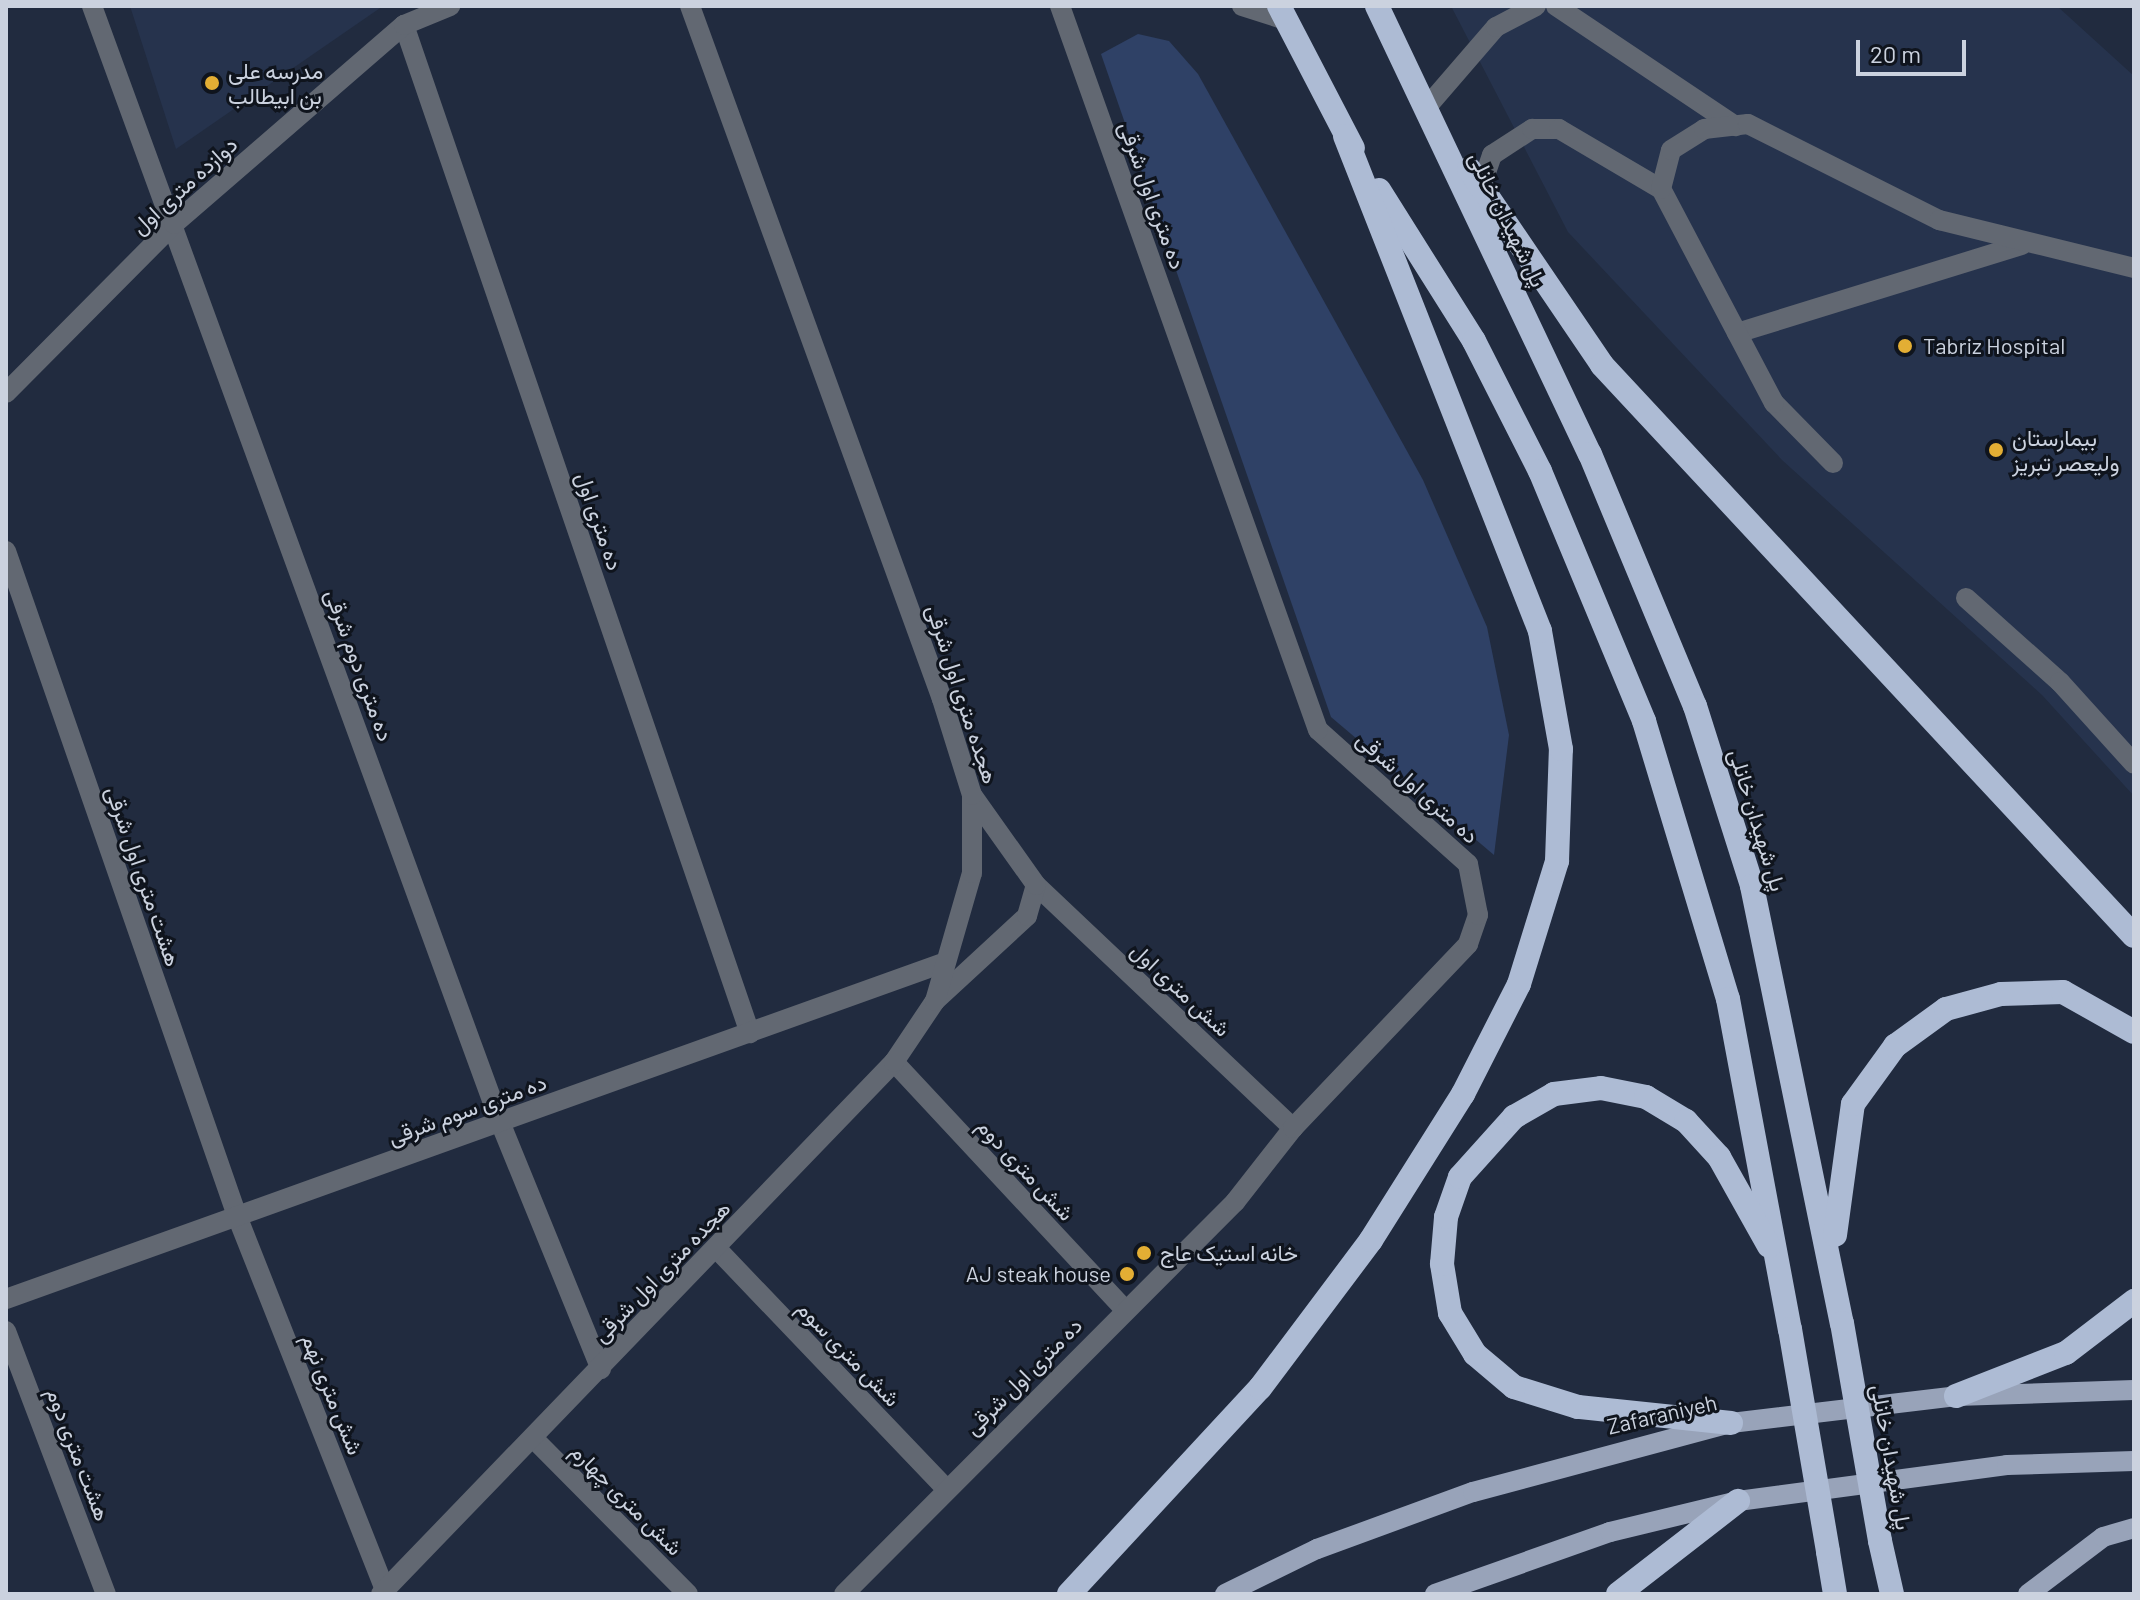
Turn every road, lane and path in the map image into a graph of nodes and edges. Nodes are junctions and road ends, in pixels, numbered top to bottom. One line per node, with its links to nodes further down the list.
1 (92, 6): 16 (street, ده متری دوم شرقی)
2 (450, 6): 10 (street, دوازده متری اول)
3 (690, 6): 25 (street, هجده متری اول شرقی)
4 (1060, 6): 34 (street, ده متری اول شرقی)
5 (1242, 6): 9 (street)
6 (1377, 6): 11 (highway)
7 (1536, 6): 11 (street)
8 (1556, 6): 12 (street)
9 (1283, 13): 13 (highway)
10 (404, 25): 16 (street, دوازده متری اول); 31 (street, ده متری اول)
11 (1426, 108): 14 (highway); 38 (highway, پل شهیدان خانلی)
12 (1735, 126): 15 (street); 17 (street)
13 (1345, 136): 37 (highway); 56 (highway)
14 (1481, 187): 15 (street); 27 (highway)
15 (1661, 189): 19 (street)
16 (174, 224): 20 (street, دوازده متری اول); 33 (street, ده متری دوم شرقی)
17 (2022, 245): 18 (street); 19 (street)
18 (2134, 268)
19 (1737, 333): 21 (street)
20 (6, 393)
21 (1833, 463)
22 (6, 551): 35 (street, هشت متری اول شرقی)
23 (1966, 598): 24 (street)
24 (2134, 764)
25 (972, 795): 26 (street, شش متری اول); 28 (street, هجده متری اول شرقی)
26 (1036, 885): 29 (street); 34 (street, شش متری اول)
27 (2134, 936)
28 (943, 963): 29 (street, هجده متری اول شرقی); 31 (street, ده متری سوم شرقی)
29 (935, 1001): 32 (street, هجده متری اول شرقی)
30 (2134, 1032): 38 (highway)
31 (750, 1033): 33 (street, ده متری سوم شرقی)
32 (894, 1062): 36 (street, هجده متری اول شرقی); 41 (street, شش متری دوم)
33 (500, 1122): 35 (street, ده متری سوم شرقی); 43 (street, ده متری دوم شرقی)
34 (1293, 1128): 41 (street, ده متری اول شرقی)
35 (237, 1216): 39 (street, ده متری سوم شرقی); 52 (street, شش متری نهم)
36 (717, 1249): 43 (street, هجده متری اول شرقی); 49 (street, شش متری سوم)
37 (1779, 1264): 46 (highway); 60 (highway, bridge)
38 (1833, 1269): 61 (highway, پل شهیدان خانلی, bridge)
39 (6, 1299)
40 (2134, 1301): 45 (highway)
41 (1124, 1309): 49 (street, ده متری اول شرقی)
42 (6, 1331): 53 (street, هشت متری دوم)
43 (601, 1369): 47 (street, هجده متری اول شرقی)
44 (2134, 1390): 45 (main road, Zafaraniyeh)
45 (1956, 1396): 46 (main road, Zafaraniyeh)
46 (1731, 1423): 57 (main road, Zafaraniyeh)
47 (533, 1438): 52 (street, هجده متری اول شرقی); 54 (street, شش متری چهارم)
48 (2134, 1461): 50 (main road)
49 (946, 1489): 55 (street, ده متری اول شرقی)
50 (1738, 1501): 58 (main road); 59 (highway)
51 (2134, 1528): 62 (main road)
52 (383, 1592)
53 (106, 1594)
54 (688, 1594)
55 (844, 1594)
56 (1069, 1594)
57 (1225, 1594)
58 (1435, 1594)
59 (1618, 1594)
60 (1835, 1594)
61 (1892, 1594)
62 (2028, 1594)

